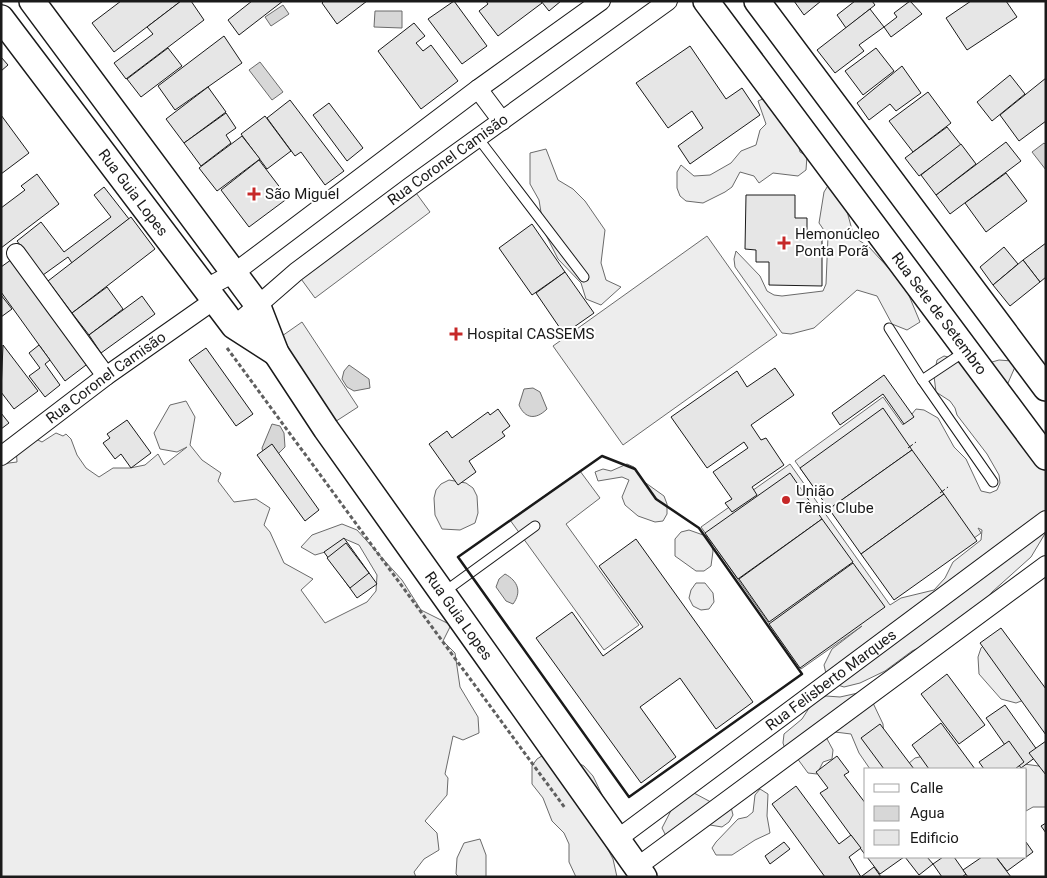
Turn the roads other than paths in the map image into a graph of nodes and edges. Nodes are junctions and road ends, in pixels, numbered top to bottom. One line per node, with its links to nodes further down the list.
1 (32, 1): 7 (main road, Rua Guia Lopes)
2 (600, 1): 9 (street, Rua Coronel Camisão)
3 (668, 1): 10 (street, Rua Coronel Camisão)
4 (706, 1): 21 (main road, Rua Sete de Setembro)
5 (757, 1): 19 (main road)
6 (1, 18): 8 (main road, Rua Guia Lopes)
7 (80, 66): 8 (main road); 13 (main road, Rua Guia Lopes)
8 (53, 87): 15 (main road, Rua Guia Lopes)
9 (478, 90): 10 (street); 13 (street, Rua Coronel Camisão)
10 (502, 121): 11 (street, Rua Coronel Camisão)
11 (478, 138): 14 (lane); 16 (street, Rua Coronel Camisão)
12 (16, 253): 22 (street)
13 (234, 273): 15 (street, Rua Coronel Camisão); 16 (main road, Rua Guia Lopes)
14 (584, 277)
15 (209, 295): 17 (main road, Rua Guia Lopes); 22 (street, Rua Coronel Camisão)
16 (257, 304): 17 (street, Rua Coronel Camisão); 20 (main road, Rua Guia Lopes)
17 (234, 326): 20 (main road, Rua Guia Lopes)
18 (888, 328): 23 (lane)
19 (1005, 334): 21 (main road); 24 (main road)
20 (276, 353): 31 (main road, Rua Guia Lopes)
21 (970, 355): 23 (lane); 26 (main road, Rua Sete de Setembro)
22 (106, 376): 25 (street, Rua Coronel Camisão)
23 (922, 380): 27 (lane)
24 (1046, 388)
25 (1, 456)
26 (1046, 457)
27 (992, 482)
28 (1046, 520): 32 (street, Rua Felisberto Marques)
29 (535, 526): 31 (lane)
30 (1046, 564): 33 (street)
31 (442, 594): 32 (main road, Rua Guia Lopes)
32 (616, 840): 33 (main road, Rua Guia Lopes)
33 (641, 872)

